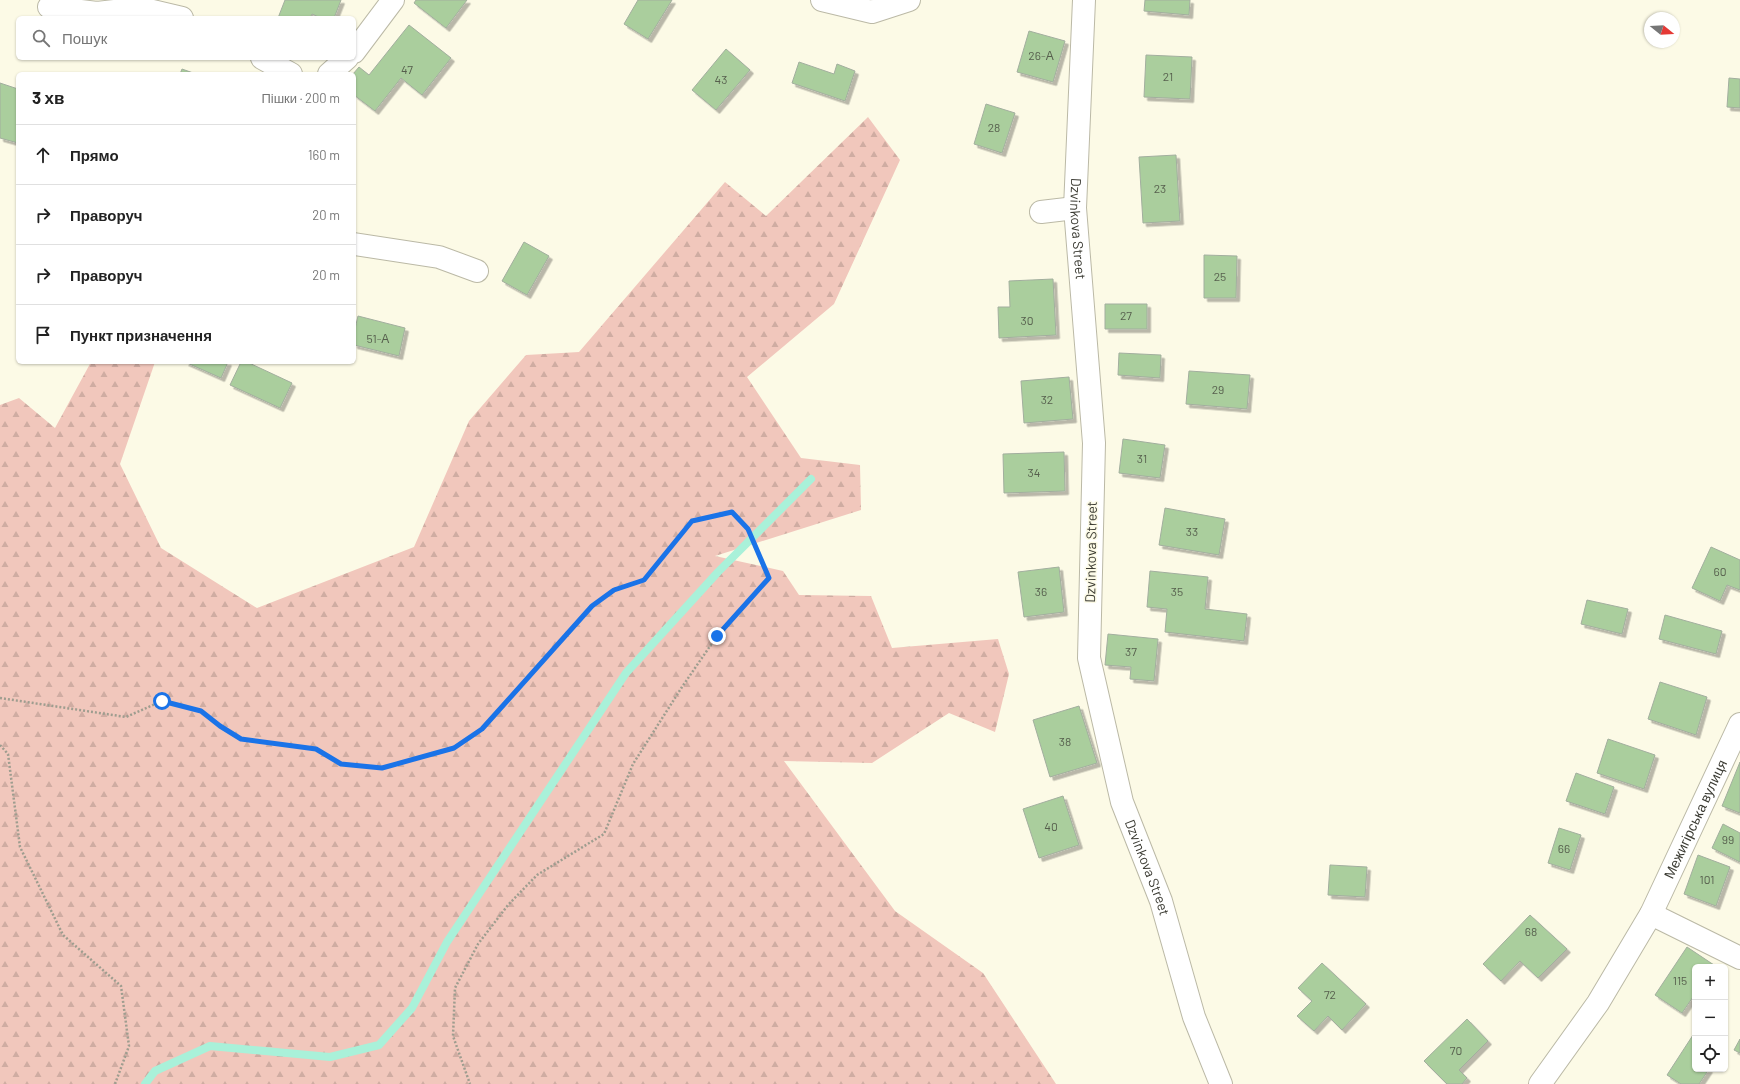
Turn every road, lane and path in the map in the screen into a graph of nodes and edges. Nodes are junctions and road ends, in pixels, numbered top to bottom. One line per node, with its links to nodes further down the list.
1 (393, 0): 7 (street)
2 (822, 0): 3 (street)
3 (909, 0)
4 (1084, 0): 12 (street, Dzvinkova Street)
5 (49, 8): 6 (street)
6 (174, 16)
7 (356, 49)
8 (266, 60): 10 (street)
9 (345, 60): 11 (street)
10 (287, 72)
11 (331, 72)
12 (1075, 208): 13 (street); 23 (street, Dzvinkova Street)
13 (1041, 212)
14 (356, 244): 15 (street)
15 (477, 271)
16 (0, 698): 22 (path)
17 (1740, 724): 19 (street, Межигірська вулиця)
18 (0, 745): 21 (path)
19 (1651, 914): 20 (street); 24 (street, Межигірська вулиця)
20 (1740, 958)
21 (115, 1084)
22 (470, 1084)
23 (1221, 1084)
24 (1540, 1084)

